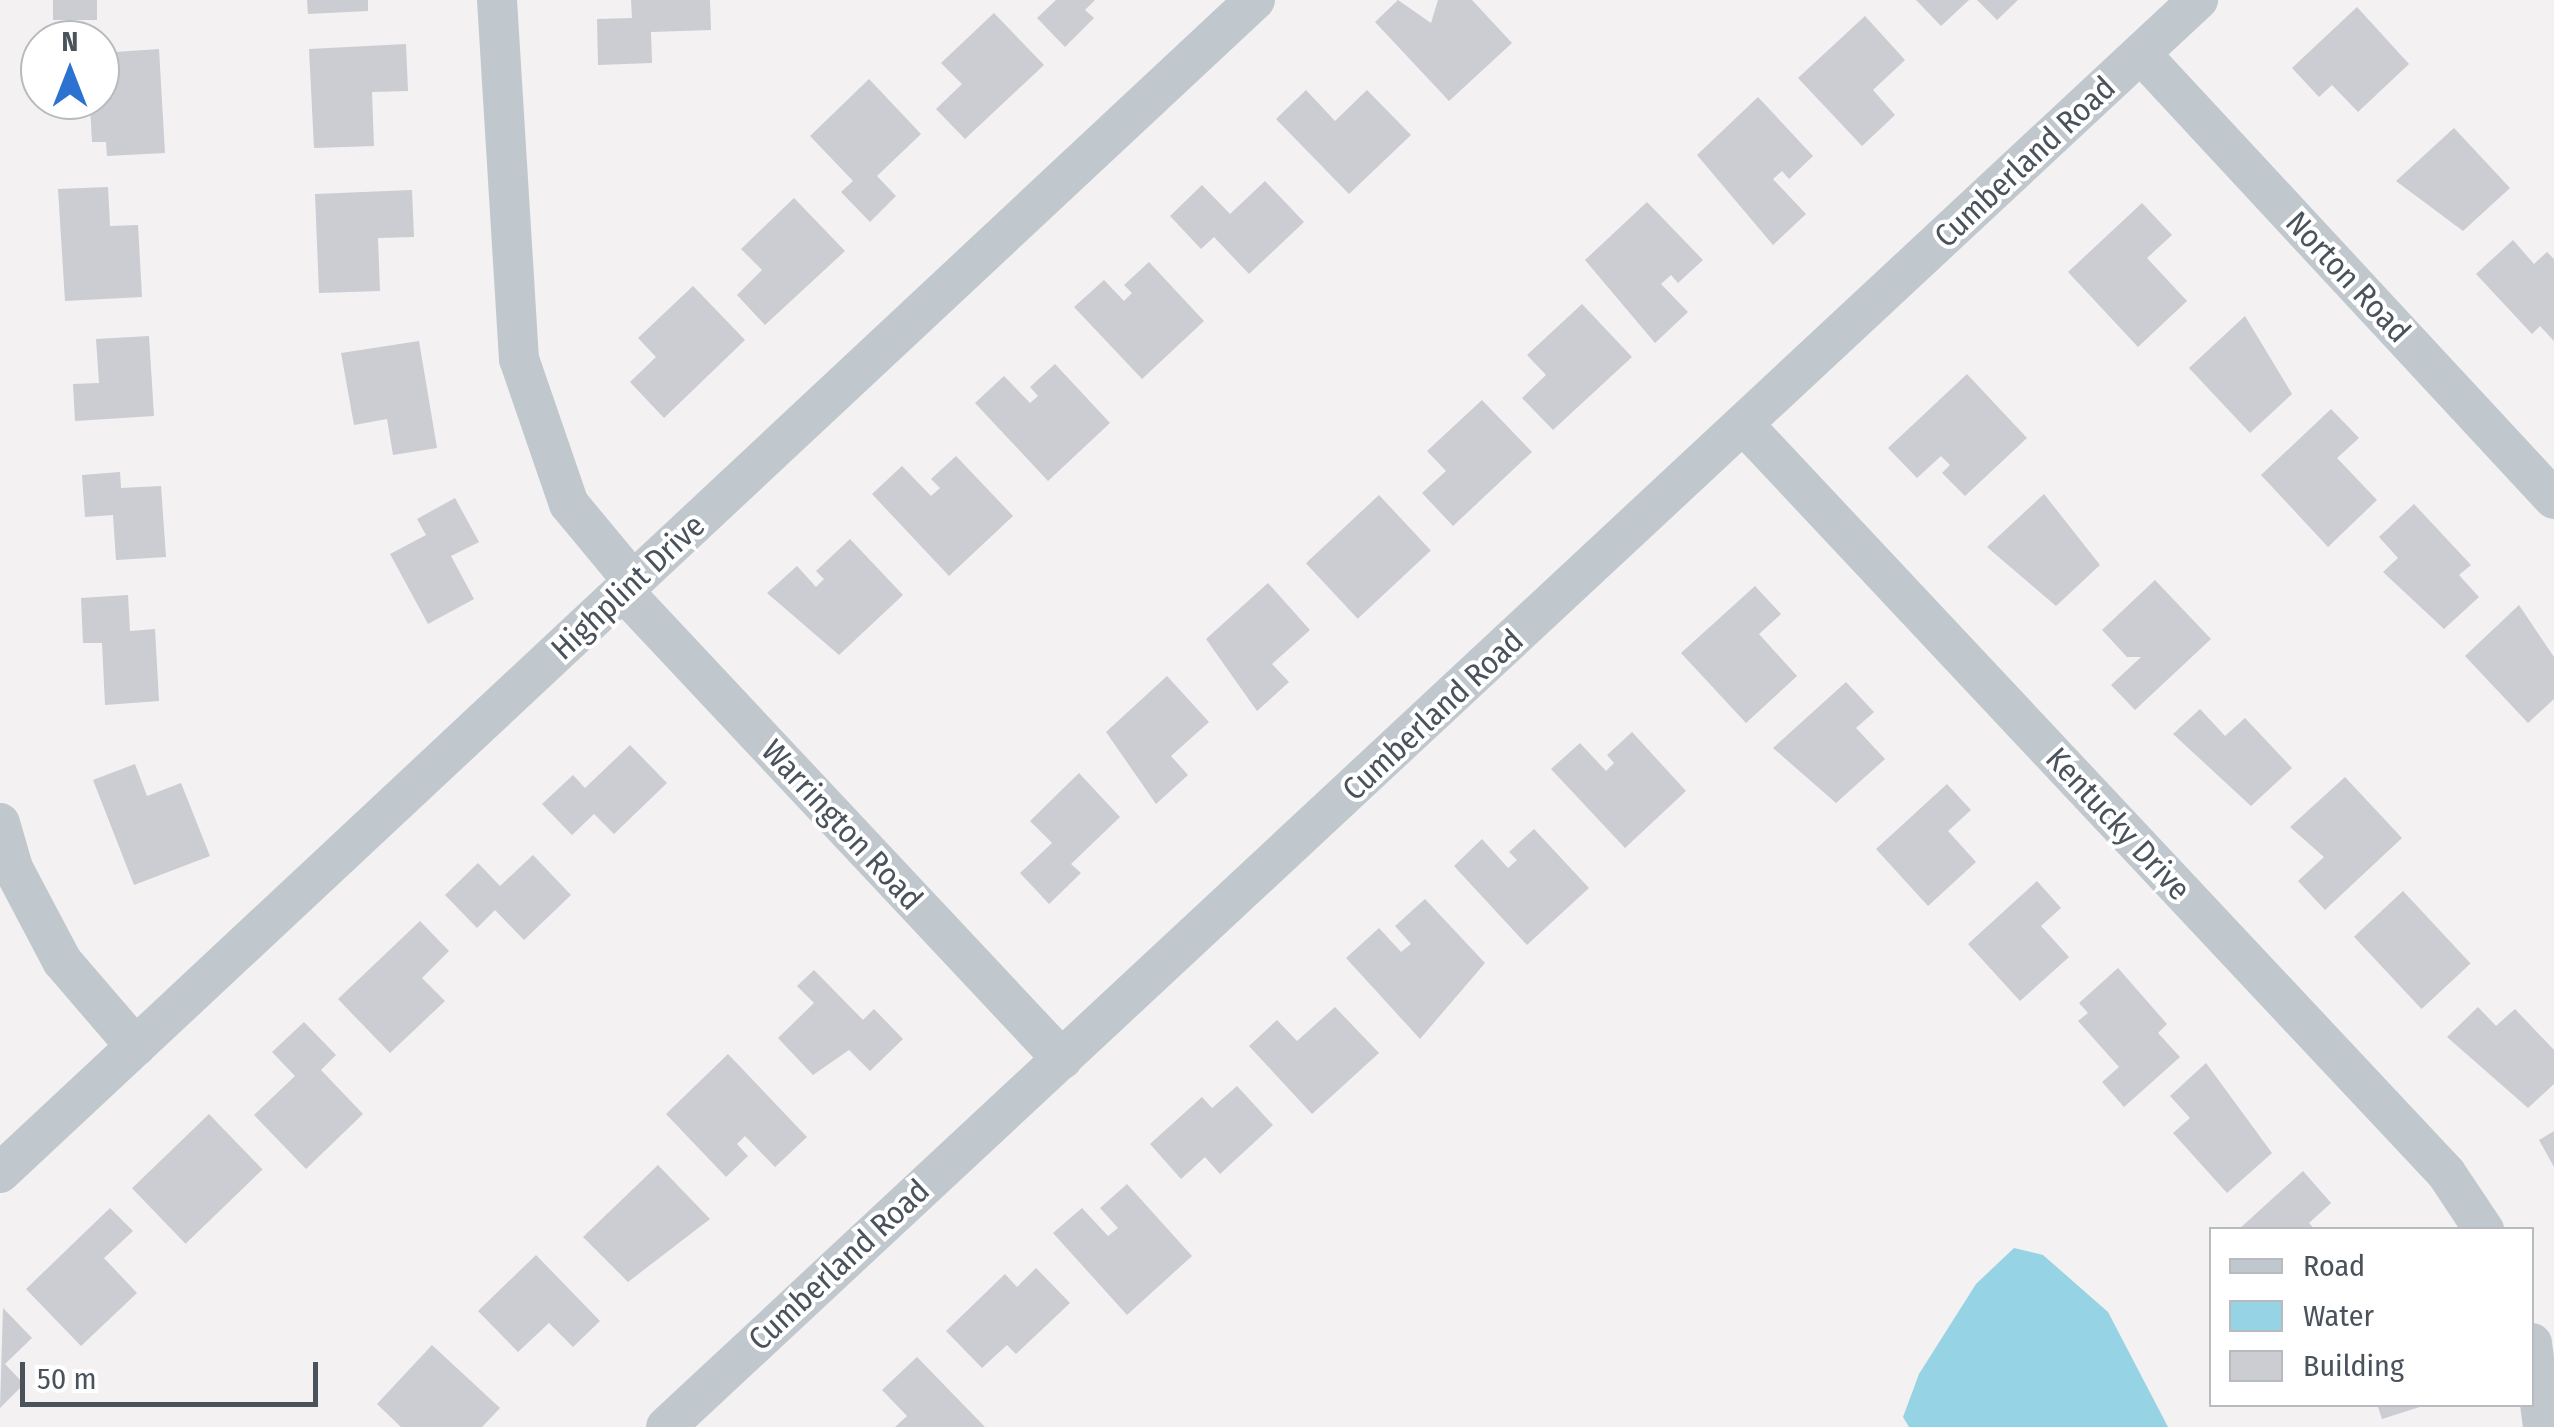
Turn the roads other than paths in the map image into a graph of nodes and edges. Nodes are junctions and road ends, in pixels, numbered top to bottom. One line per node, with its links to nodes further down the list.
1 (497, 0): 7 (street, Warrington Road)
2 (1255, 0): 7 (street, Highplint Drive)
3 (2198, 0): 4 (street, Cumberland Road)
4 (2141, 54): 5 (street, Cumberland Road); 6 (street, Norton Road)
5 (1744, 425): 10 (street, Cumberland Road); 12 (street, Kentucky Drive)
6 (2554, 500)
7 (628, 586): 9 (street, Highplint Drive); 10 (street, Warrington Road)
8 (0, 823): 9 (street)
9 (136, 1047): 11 (street, Highplint Drive)
10 (1062, 1059): 14 (street, Cumberland Road)
11 (0, 1173)
12 (2482, 1227)
13 (2534, 1358): 15 (street)
14 (666, 1427)
15 (2544, 1427)

